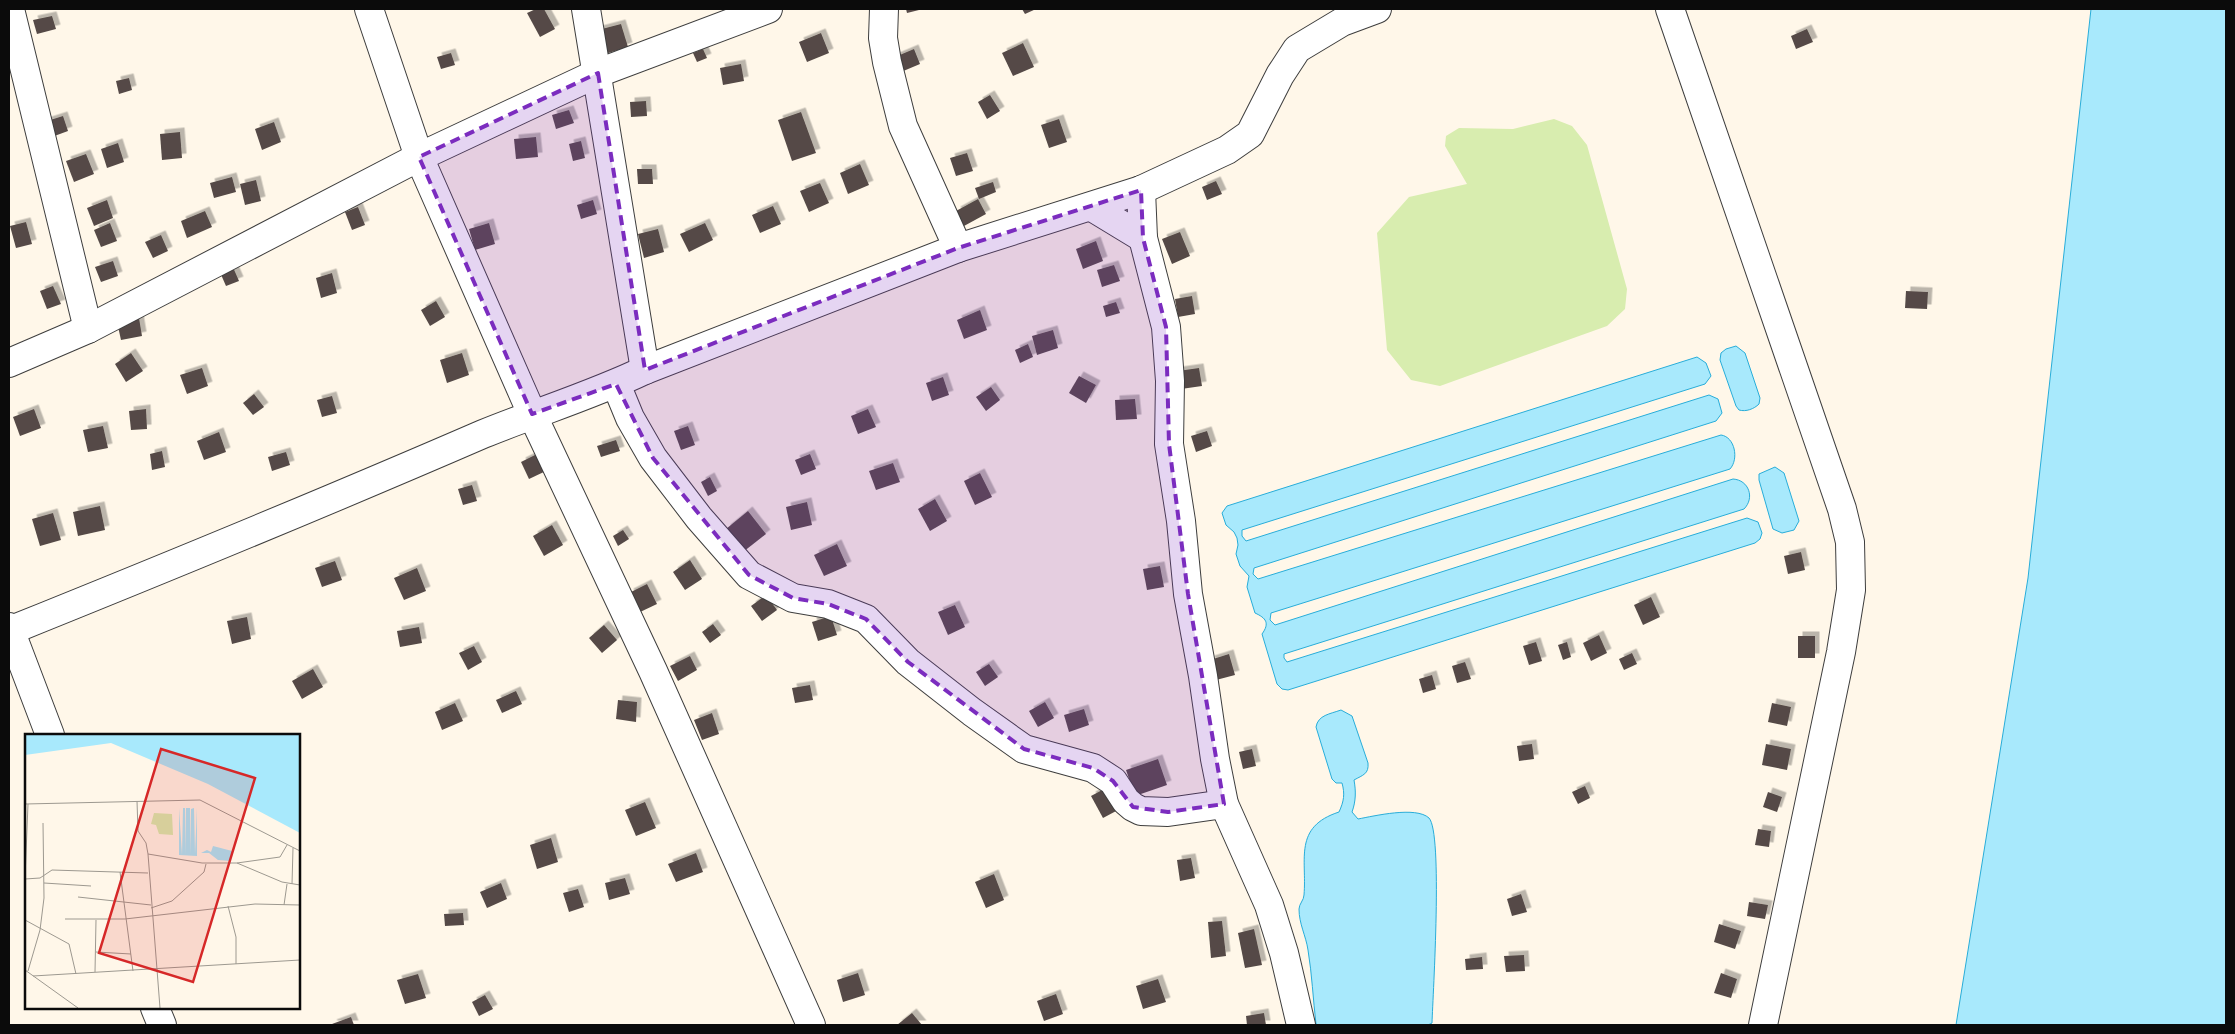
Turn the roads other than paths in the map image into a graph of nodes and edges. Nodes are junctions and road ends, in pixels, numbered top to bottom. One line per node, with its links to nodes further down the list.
1 (10, 9): 14 (street)
2 (369, 9): 9 (street)
3 (586, 9): 8 (street)
4 (768, 9): 8 (street)
5 (884, 9): 13 (street)
6 (1377, 9): 10 (street)
7 (1670, 9): 26 (street)
8 (598, 73): 9 (street); 16 (street)
9 (420, 157): 14 (street); 18 (street)
10 (1141, 190): 11 (street); 12 (street)
11 (1092, 207): 12 (street); 13 (street)
12 (1143, 238): 21 (street)
13 (958, 248): 16 (street)
14 (88, 328): 15 (street)
15 (9, 363)
16 (645, 370): 17 (street)
17 (616, 384): 18 (street); 21 (street)
18 (532, 414): 19 (street); 24 (street)
19 (9, 629): 20 (street)
20 (50, 734)
21 (1224, 804): 25 (street)
22 (155, 1009): 23 (street)
23 (162, 1025)
24 (812, 1025)
25 (1301, 1025)
26 (1763, 1025)

